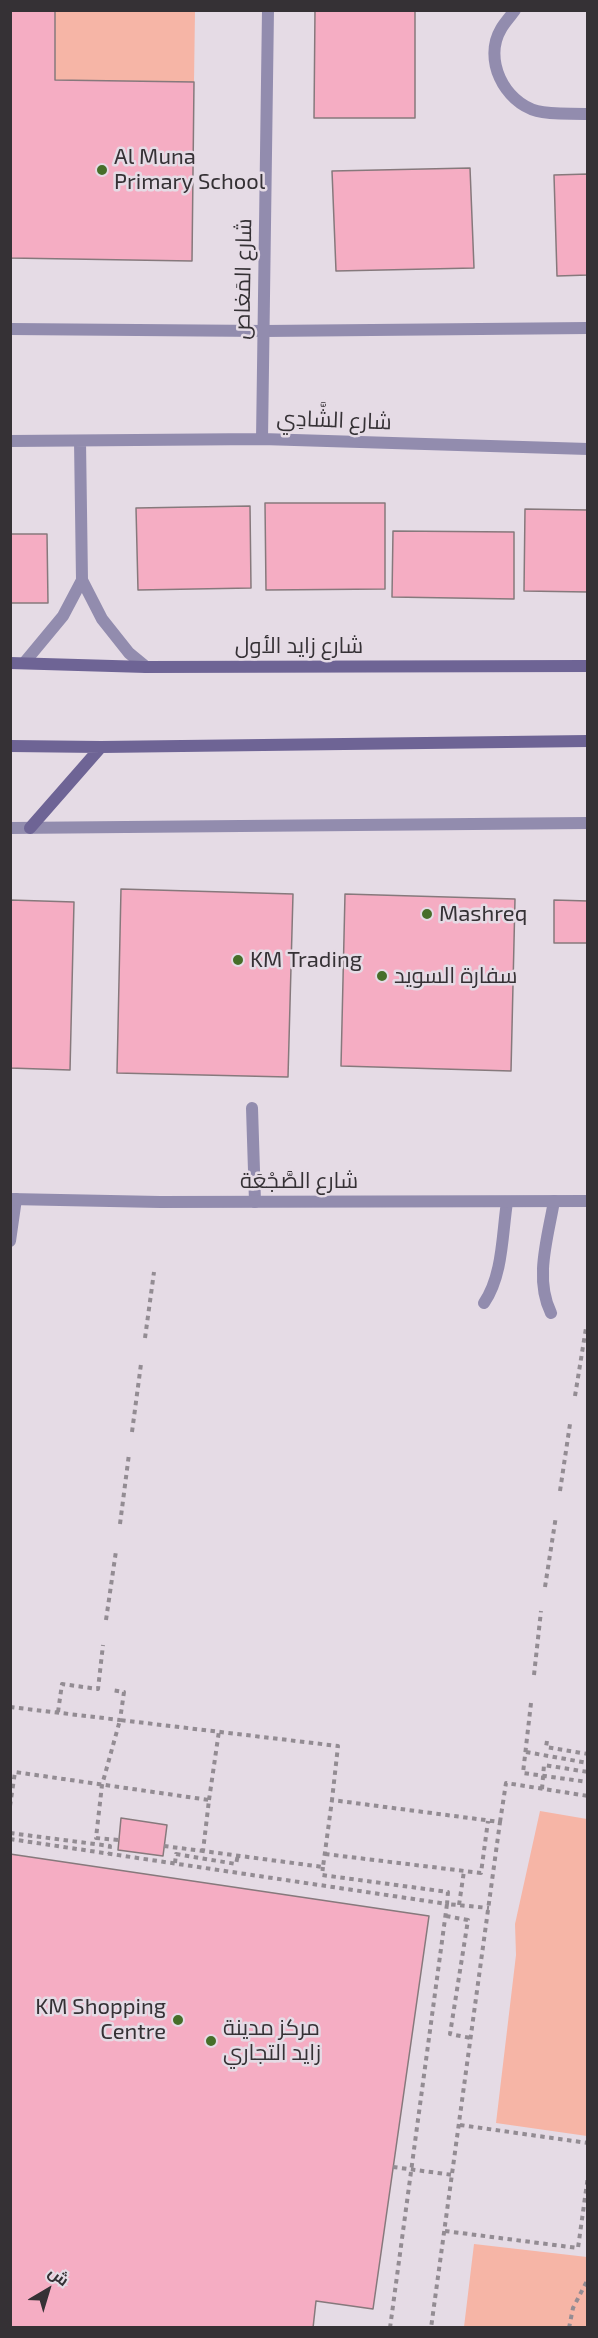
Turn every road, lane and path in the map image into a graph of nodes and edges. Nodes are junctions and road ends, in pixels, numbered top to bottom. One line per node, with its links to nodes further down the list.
1 (268, 10): 6 (street, شارع المَغاص)
2 (515, 10): 3 (street)
3 (588, 114)
4 (588, 328): 6 (street)
5 (10, 329): 6 (street)
6 (264, 331): 7 (street, شارع المَغاص)
7 (262, 440): 9 (street, شارع الشَّادِي); 10 (street, شارع الشَّادِي)
8 (10, 441): 9 (street, شارع الشَّادِي)
9 (80, 441): 11 (street)
10 (588, 449)
11 (82, 580): 13 (street); 15 (street)
12 (10, 663): 13 (main road, شارع زايد الأول)
13 (24, 663): 15 (main road, شارع زايد الأول)
14 (588, 666): 15 (main road, شارع زايد الأول)
15 (146, 667)
16 (588, 741): 18 (main road)
17 (10, 746): 18 (main road)
18 (101, 747): 21 (main road)
19 (588, 823): 21 (street)
20 (10, 828): 21 (street)
21 (30, 828)
22 (252, 1108): 26 (street)
23 (13, 1199): 26 (street, شارع الصَّجْعَة); 28 (street)
24 (554, 1201): 25 (street, شارع الصَّجْعَة); 27 (street, شارع الصَّجْعَة); 31 (street)
25 (588, 1201)
26 (255, 1202): 27 (street, شارع الصَّجْعَة)
27 (507, 1202): 30 (street)
28 (10, 1241)
29 (154, 1272): 33 (path)
30 (484, 1303)
31 (551, 1313)
32 (586, 1328): 35 (path)
33 (145, 1338)
34 (141, 1364): 37 (path)
35 (575, 1396)
36 (570, 1424): 39 (path)
37 (132, 1432)
38 (129, 1454): 41 (path)
39 (560, 1491)
40 (556, 1516): 43 (path)
41 (120, 1524)
42 (116, 1551): 45 (path)
43 (545, 1587)
44 (542, 1611): 47 (path)
45 (106, 1620)
46 (103, 1645): 51 (path)
47 (534, 1675)
48 (111, 1690): 52 (path)
49 (531, 1703): 55 (path)
50 (10, 1707): 51 (path)
51 (58, 1712): 52 (path)
52 (120, 1720): 53 (path); 61 (path)
53 (219, 1731): 64 (path); 65 (path)
54 (547, 1740): 56 (path)
55 (526, 1752): 57 (path); 59 (path)
56 (588, 1754)
57 (588, 1763)
58 (588, 1772): 59 (path)
59 (543, 1776): 60 (path); 62 (path)
60 (588, 1782)
61 (102, 1785): 64 (path); 66 (path); 71 (path)
62 (542, 1789): 63 (path); 68 (path)
63 (588, 1796)
64 (209, 1800): 73 (path)
65 (332, 1800): 67 (path); 75 (path)
66 (10, 1806)
67 (488, 1821): 68 (path); 79 (path)
68 (500, 1822): 82 (path)
69 (10, 1833): 74 (path)
70 (10, 1839): 74 (path)
71 (118, 1840)
72 (164, 1846): 73 (path)
73 (203, 1851): 76 (path)
74 (109, 1854): 77 (path)
75 (325, 1854): 78 (path); 79 (path)
76 (238, 1855): 77 (path); 78 (path)
77 (175, 1863): 80 (path)
78 (323, 1867): 80 (path)
79 (464, 1871): 81 (path)
80 (447, 1904): 81 (path); 83 (path)
81 (459, 1905): 82 (path)
82 (489, 1908): 84 (path)
83 (446, 1916): 84 (path); 88 (path)
84 (471, 2038): 85 (path)
85 (460, 2126): 86 (path); 89 (path)
86 (588, 2143)
87 (393, 2167): 88 (path)
88 (412, 2170): 89 (path); 93 (path)
89 (453, 2175): 91 (path)
90 (588, 2176): 91 (path)
91 (445, 2230): 94 (path)
92 (588, 2279): 95 (path)
93 (390, 2328)
94 (431, 2328)
95 (569, 2328)

